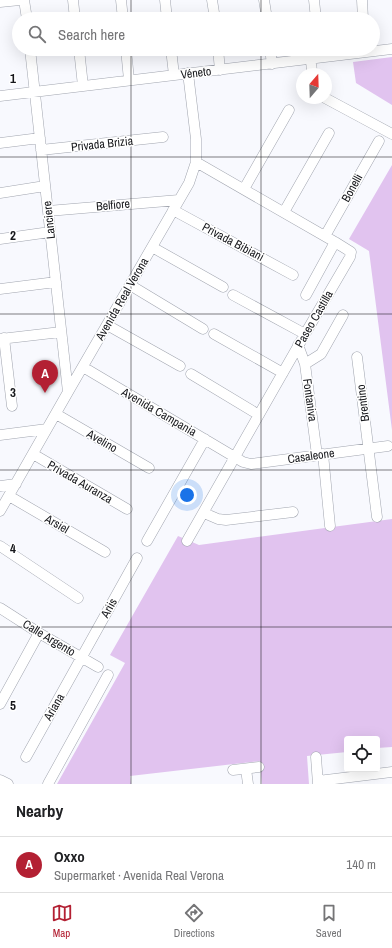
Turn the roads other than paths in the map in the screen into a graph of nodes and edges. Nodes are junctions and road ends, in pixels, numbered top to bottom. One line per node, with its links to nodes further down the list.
1 (20, 0): 10 (street)
2 (24, 0): 11 (street)
3 (73, 0): 12 (street)
4 (121, 0): 13 (street)
5 (165, 0): 14 (street)
6 (212, 0): 15 (street)
7 (264, 0): 16 (street)
8 (314, 0): 17 (street)
9 (362, 0): 18 (street)
10 (0, 2)
11 (26, 12)
12 (74, 12)
13 (122, 12)
14 (166, 12)
15 (214, 12)
16 (266, 12)
17 (315, 12)
18 (363, 12)
19 (392, 49): 20 (street, Véneto)
20 (380, 50)
21 (31, 56): 36 (street, Lanciere)
22 (80, 56): 35 (street)
23 (127, 56): 34 (street)
24 (171, 56): 33 (street)
25 (219, 56): 31 (street)
26 (271, 56): 29 (street)
27 (312, 56): 29 (street, Véneto)
28 (317, 56): 30 (street)
29 (272, 64): 31 (street, Véneto)
30 (314, 68)
31 (220, 70): 32 (street, Véneto)
32 (188, 74): 33 (street, Véneto); 47 (street, Avenida Real Verona)
33 (174, 75): 34 (street, Véneto)
34 (129, 80): 35 (street, Véneto)
35 (83, 86): 36 (street, Véneto)
36 (35, 92): 37 (street, Véneto); 43 (street, Lanciere)
37 (0, 96)
38 (332, 102): 41 (street)
39 (289, 110): 49 (street)
40 (329, 133): 54 (street)
41 (392, 134)
42 (163, 137): 46 (street, Privada Brizia)
43 (40, 138): 45 (street); 46 (street, Lanciere)
44 (379, 140): 56 (street, Bonelli)
45 (0, 143)
46 (41, 150): 48 (street, Lanciere)
47 (196, 162): 49 (street, Paseo Castilla); 51 (street, Avenida Real Verona)
48 (45, 186): 50 (street); 53 (street, Lanciere)
49 (244, 189): 54 (street, Paseo Castilla)
50 (0, 193)
51 (179, 200): 52 (street, Avenida Real Verona); 53 (street, Belfiore)
52 (173, 210): 59 (street, Avenida Real Verona); 60 (street, Privada Bibiani)
53 (48, 211): 55 (street, Lanciere)
54 (284, 212): 56 (street, Paseo Castilla)
55 (50, 232): 57 (street); 61 (street, Lanciere)
56 (325, 236): 58 (street, Paseo Castilla)
57 (0, 239)
58 (336, 242): 66 (street); 72 (street, Paseo Castilla)
59 (152, 247): 62 (street, Avenida Real Verona); 63 (street)
60 (293, 275)
61 (56, 282): 64 (street); 70 (street, Lanciere)
62 (130, 285): 68 (street, Avenida Real Verona); 69 (street)
63 (223, 286)
64 (0, 289)
65 (233, 295): 72 (street)
66 (306, 295)
67 (343, 315): 76 (street)
68 (107, 325): 77 (street); 78 (street, Avenida Real Verona)
69 (203, 329)
70 (61, 332): 73 (street); 81 (street, Lanciere)
71 (214, 334): 79 (street)
72 (305, 334): 74 (street, Paseo Castilla)
73 (2, 339): 82 (street)
74 (298, 346): 76 (street, Fontaniva); 79 (street, Paseo Castilla)
75 (357, 357): 89 (street, Brentino)
76 (305, 364): 91 (street, Fontaniva)
77 (180, 366)
78 (83, 367): 81 (street, Avenida Real Verona); 87 (street, Avenida Campania)
79 (283, 372): 84 (street, Paseo Castilla)
80 (192, 374): 84 (street)
81 (68, 392): 83 (street, Avenida Real Verona)
82 (12, 406)
83 (56, 414): 85 (street, Avenida Real Verona); 93 (street, Avelino)
84 (259, 415): 92 (street, Paseo Castilla)
85 (47, 429): 86 (street); 90 (street, Avenida Real Verona)
86 (0, 435)
87 (205, 439): 92 (street, Avenida Campania); 103 (street)
88 (388, 446): 89 (street, Casaleone)
89 (368, 449): 91 (street, Casaleone); 101 (street, Brentino)
90 (33, 454): 94 (street, Avenida Real Verona); 97 (street, Privada Auranza)
91 (320, 455): 92 (street, Casaleone); 102 (street, Fontaniva)
92 (235, 457): 100 (street, Paseo Castilla)
93 (149, 468)
94 (16, 484): 95 (street); 96 (street, Avenida Real Verona)
95 (0, 486)
96 (9, 496): 98 (street, Avenida Real Verona); 106 (street, Arsiel)
97 (127, 509)
98 (0, 511)
99 (293, 512): 100 (street)
100 (204, 513): 104 (street, Paseo Castilla)
101 (377, 518)
102 (330, 526)
103 (147, 541)
104 (187, 541)
105 (0, 546): 108 (street)
106 (106, 552)
107 (136, 558): 111 (street, Ariis)
108 (78, 598)
109 (0, 608): 110 (street, Calle Argento)
110 (39, 633): 111 (street, Calle Argento); 114 (street)
111 (82, 658): 112 (street, Calle Argento); 115 (street, Ariana)
112 (98, 667)
113 (108, 675): 124 (street)
114 (0, 704)
115 (26, 757)
116 (316, 757): 122 (street)
117 (258, 767): 118 (street)
118 (246, 769): 119 (street); 125 (street)
119 (233, 770)
120 (392, 772): 122 (street)
121 (0, 780): 123 (street)
122 (318, 782)
123 (8, 784)
124 (48, 784)
125 (248, 784)

